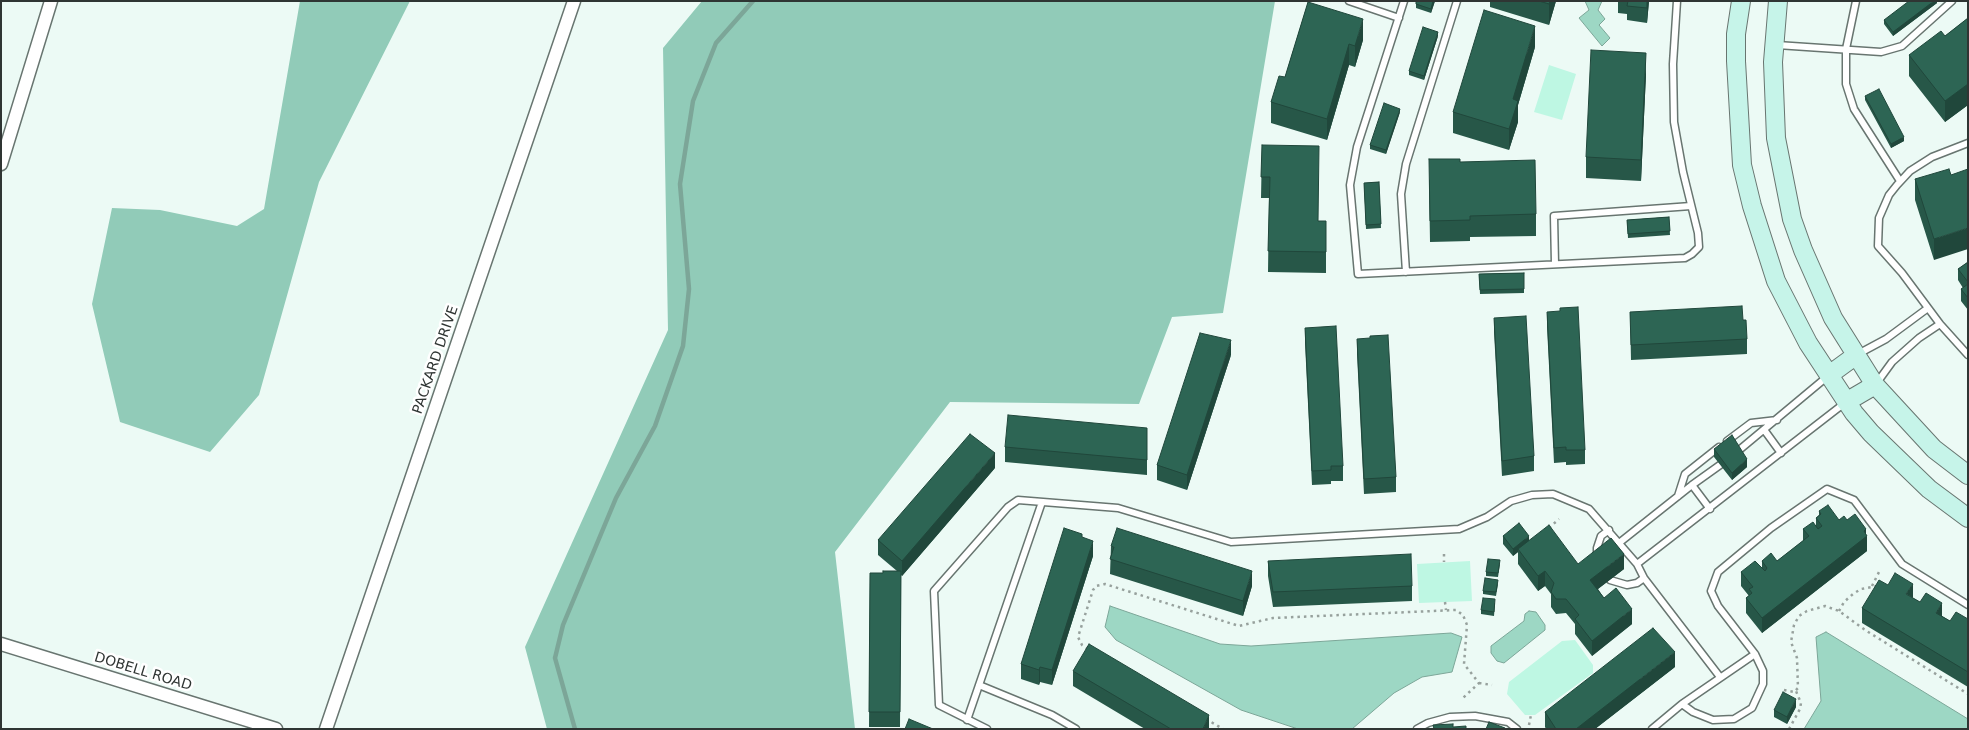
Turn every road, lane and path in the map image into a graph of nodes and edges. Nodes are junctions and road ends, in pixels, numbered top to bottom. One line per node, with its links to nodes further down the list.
1 (51, 1): 15 (street)
2 (574, 1): 72 (street, PACKARD DRIVE)
3 (1349, 1): 11 (lane)
4 (1404, 1): 11 (lane)
5 (1458, 1): 19 (lane)
6 (1677, 1): 17 (lane)
7 (1740, 1): 24 (street)
8 (1778, 1): 12 (street)
9 (1856, 1): 13 (lane)
10 (1952, 1): 13 (lane)
11 (1399, 18): 19 (lane)
12 (1773, 45): 13 (lane); 23 (street)
13 (1846, 49): 16 (lane)
14 (1968, 143): 16 (lane)
15 (1, 164)
16 (1900, 181): 20 (lane)
17 (1692, 206): 18 (lane); 18 (lane)
18 (1555, 264): 19 (lane)
19 (1406, 272)
20 (1928, 308): 21 (lane); 23 (lane)
21 (1940, 324): 22 (lane); 25 (lane)
22 (1968, 355)
23 (1855, 356): 24 (street); 25 (street)
24 (1828, 375): 26 (street); 27 (lane)
25 (1875, 385): 26 (street); 32 (street)
26 (1846, 402): 30 (lane); 37 (street)
27 (1777, 420): 28 (lane); 34 (lane)
28 (1765, 430): 29 (lane); 30 (lane)
29 (1738, 451)
30 (1781, 453): 36 (lane)
31 (1720, 465): 33 (lane)
32 (1968, 475)
33 (1692, 485): 34 (lane); 36 (lane)
34 (1678, 496): 41 (lane)
35 (1042, 502): 39 (lane); 60 (lane); 69 (lane)
36 (1710, 508): 45 (lane)
37 (1968, 518)
38 (1559, 519): 40 (path)
39 (1609, 530): 41 (lane); 44 (lane)
40 (1547, 534)
41 (1619, 543): 45 (lane)
42 (1444, 554): 43 (path)
43 (1444, 562)
44 (1597, 563)
45 (1638, 564): 47 (lane)
46 (1880, 570): 50 (path)
47 (1644, 578): 48 (lane); 58 (lane)
48 (1610, 580)
49 (1884, 585): 50 (path)
50 (1872, 586): 54 (path)
51 (1445, 602): 53 (path)
52 (1968, 605): 57 (lane)
53 (1446, 610): 56 (path); 59 (path)
54 (1839, 611): 63 (path); 64 (path)
55 (1, 644): 71 (street, DOBELL ROAD)
56 (1090, 650)
57 (1755, 654): 58 (lane); 66 (lane)
58 (1720, 677): 66 (lane)
59 (1479, 683): 61 (path); 65 (path)
60 (979, 685): 69 (lane); 74 (lane)
61 (1492, 685)
62 (1784, 690): 63 (path)
63 (1796, 691): 79 (path)
64 (1968, 694)
65 (1463, 698)
66 (1682, 704): 78 (lane)
67 (1198, 714): 75 (path)
68 (1531, 715): 70 (path)
69 (968, 720): 73 (lane)
70 (1529, 725)
71 (276, 729)
72 (326, 729)
73 (988, 729)
74 (1076, 729)
75 (1223, 729)
76 (1417, 729): 77 (lane)
77 (1518, 729)
78 (1652, 729)
79 (1789, 729)

